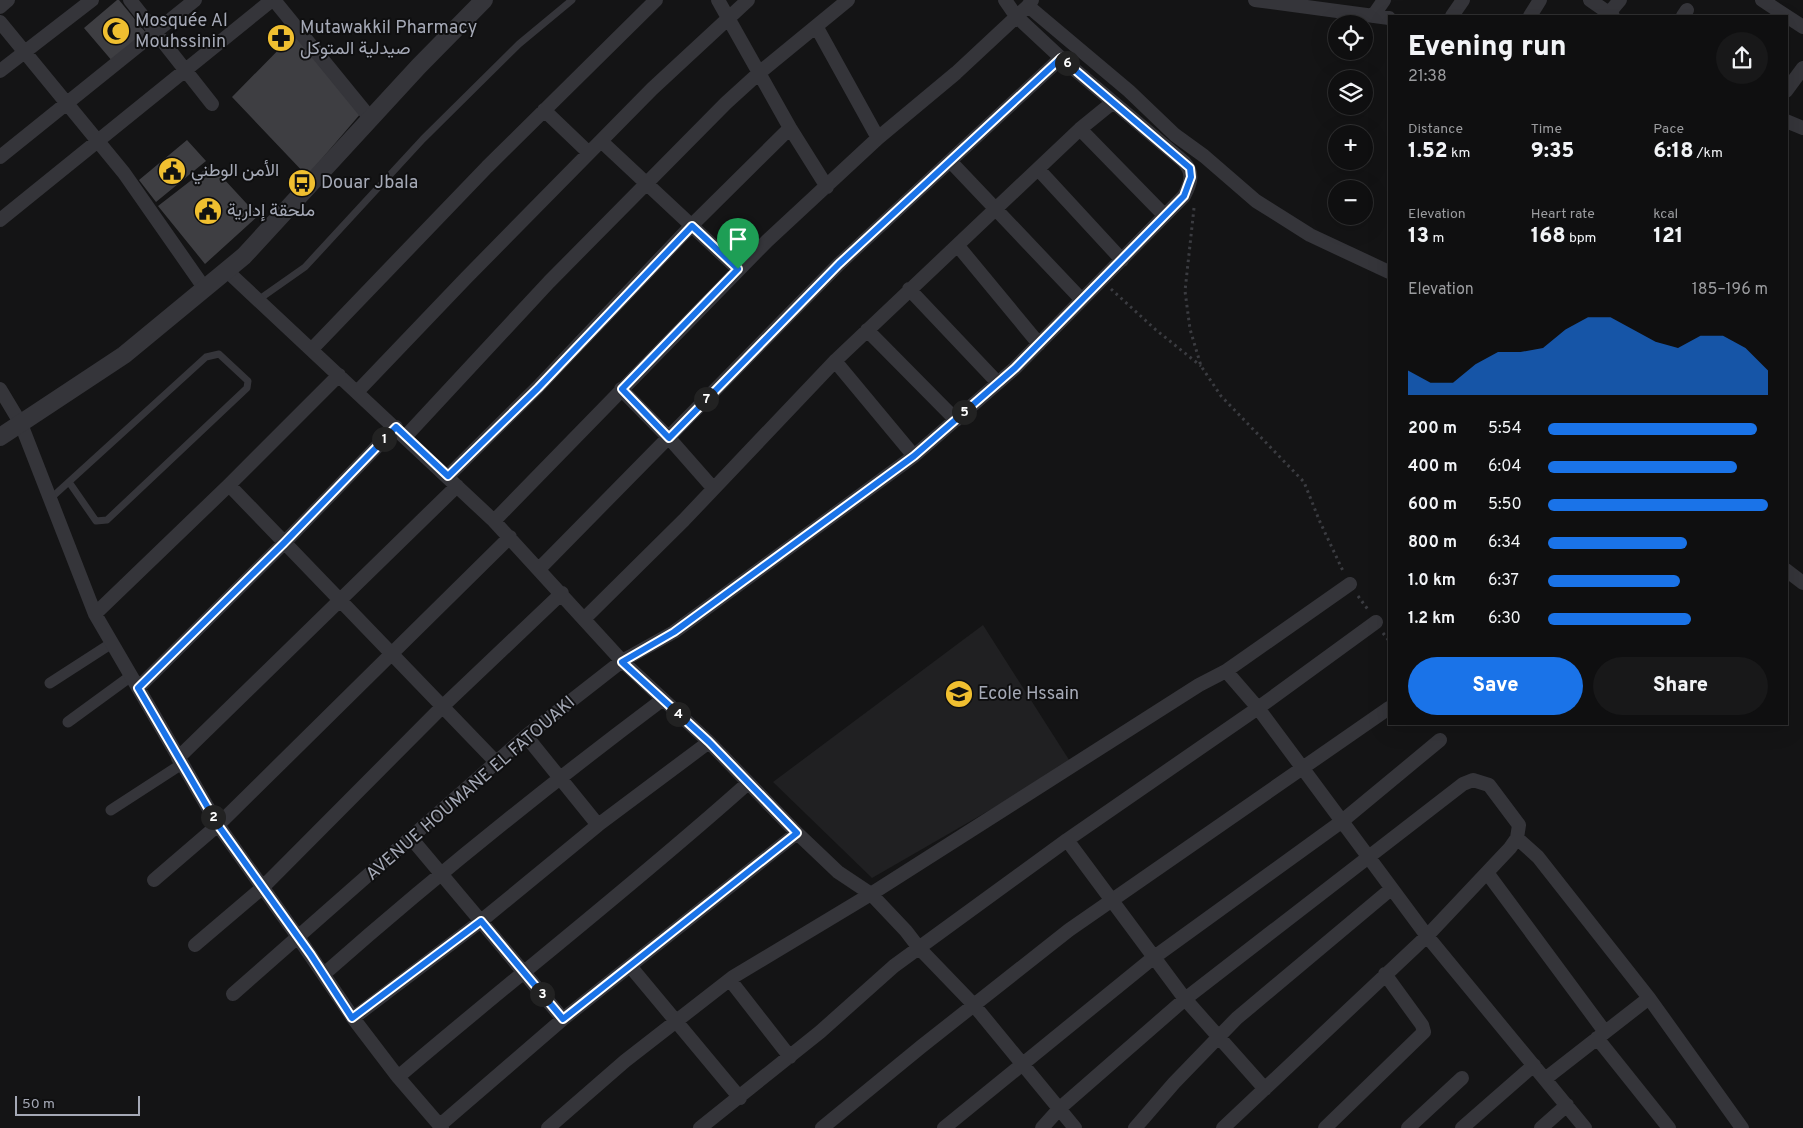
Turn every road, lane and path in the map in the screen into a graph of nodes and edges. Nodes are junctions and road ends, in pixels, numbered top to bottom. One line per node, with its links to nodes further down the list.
1 (8, 0): 23 (street)
2 (92, 0): 36 (street)
3 (130, 0): 35 (street)
4 (195, 0): 35 (street)
5 (273, 0): 39 (street); 47 (street)
6 (484, 0): 47 (street)
7 (572, 0): 75 (lane)
8 (656, 0): 46 (street)
9 (718, 0): 30 (street)
10 (748, 0): 30 (street)
11 (1005, 0): 28 (street)
12 (1255, 0): 21 (street)
13 (1384, 0): 29 (street)
14 (1463, 0): 25 (street)
15 (1540, 0): 26 (street)
16 (1590, 0): 27 (street)
17 (1620, 0): 27 (street)
18 (1762, 0): 22 (street)
19 (841, 2): 33 (street)
20 (1030, 3): 28 (street); 70 (street)
21 (1312, 4): 24 (street)
22 (1782, 5): 34 (street)
23 (0, 6)
24 (1368, 15)
25 (1453, 15)
26 (1531, 15)
27 (1611, 15)
28 (1016, 16): 37 (street); 52 (street)
29 (1373, 16): 31 (street)
30 (728, 17): 41 (street); 54 (street)
31 (1388, 18)
32 (0, 22): 36 (street)
33 (816, 26): 41 (street); 52 (street)
34 (1803, 27)
35 (156, 32): 39 (street); 44 (street)
36 (23, 52): 40 (street); 44 (street)
37 (1061, 58): 43 (street); 57 (street)
38 (1803, 68): 42 (street)
39 (185, 70): 45 (street); 53 (street)
40 (0, 71)
41 (759, 73): 49 (street); 59 (street)
42 (1788, 88)
43 (1112, 103): 51 (street); 61 (street)
44 (66, 104): 53 (street); 56 (street)
45 (212, 104)
46 (544, 110): 55 (street); 78 (street)
47 (371, 119): 69 (street)
48 (1788, 123): 50 (street)
49 (790, 128): 60 (street); 65 (street)
50 (1803, 128)
51 (1080, 129): 58 (street); 63 (street)
52 (878, 138): 60 (street)
53 (98, 141): 64 (street); 72 (street)
54 (602, 141): 55 (street); 59 (street)
55 (589, 153): 85 (street)
56 (0, 156)
57 (951, 162): 62 (street); 90 (street)
58 (1038, 169): 62 (street); 67 (street)
59 (646, 183): 65 (street); 88 (street)
60 (827, 187): 68 (street)
61 (1188, 189): 63 (street, AVENUE HOUMANE EL FATOUAKI); 80 (path)
62 (996, 209): 66 (street); 74 (street)
63 (1164, 216): 67 (street, AVENUE HOUMANE EL FATOUAKI)
64 (0, 220)
65 (692, 226): 68 (street); 92 (street)
66 (958, 246): 73 (street); 77 (street)
67 (1122, 260): 71 (street, AVENUE HOUMANE EL FATOUAKI)
68 (738, 269): 84 (street)
69 (227, 271): 72 (street); 75 (street)
70 (1388, 272)
71 (1101, 280): 74 (street, AVENUE HOUMANE EL FATOUAKI); 80 (path)
72 (205, 289): 87 (street)
73 (909, 289): 76 (street); 82 (street)
74 (1081, 299): 77 (street, AVENUE HOUMANE EL FATOUAKI)
75 (258, 300): 78 (street)
76 (867, 330): 79 (street); 86 (street)
77 (1039, 344): 82 (street, AVENUE HOUMANE EL FATOUAKI)
78 (312, 349): 81 (street)
79 (835, 361): 91 (street); 95 (street)
80 (1201, 366): 103 (path)
81 (338, 375): 85 (street); 94 (street)
82 (998, 384): 86 (street, AVENUE HOUMANE EL FATOUAKI)
83 (0, 389): 87 (street)
84 (622, 389): 90 (street); 97 (street)
85 (357, 392): 88 (street)
86 (956, 420): 91 (street, AVENUE HOUMANE EL FATOUAKI)
87 (21, 424): 89 (street); 96 (street)
88 (401, 432): 92 (street); 99 (street)
89 (0, 437)
90 (669, 438): 95 (street); 100 (street)
91 (914, 456): 112 (street, AVENUE HOUMANE EL FATOUAKI)
92 (453, 481): 97 (street); 105 (street)
93 (69, 482): 93 (lane); 96 (lane)
94 (229, 485): 99 (street); 106 (street)
95 (713, 488): 107 (street)
96 (50, 499): 106 (street)
97 (494, 521): 98 (street)
98 (510, 537): 100 (street); 111 (street)
99 (284, 543): 105 (street); 114 (street)
100 (540, 568): 104 (street)
101 (1788, 572): 102 (street)
102 (1803, 583)
103 (1350, 584): 108 (path); 113 (street)
104 (562, 593): 107 (street); 117 (street)
105 (340, 602): 111 (street); 124 (street)
106 (95, 614): 110 (street)
107 (584, 619): 112 (street)
108 (1376, 622): 109 (path); 118 (street)
109 (1388, 640)
110 (112, 643): 114 (street); 115 (street)
111 (392, 655): 117 (street); 131 (street)
112 (622, 662): 116 (street); 121 (street, AVENUE HOUMANE EL FATOUAKI)
113 (1226, 671): 118 (street); 143 (street)
114 (134, 682): 120 (street); 124 (street)
115 (50, 683)
116 (662, 700): 123 (street); 127 (street)
117 (442, 707): 125 (street); 141 (street)
118 (1258, 708): 126 (street); 136 (street)
119 (1388, 709): 126 (street)
120 (68, 722)
121 (526, 736): 125 (street, AVENUE HOUMANE EL FATOUAKI); 127 (street)
122 (1440, 740): 130 (street)
123 (709, 742): 128 (street); 132 (street)
124 (180, 761): 129 (street); 131 (street)
125 (496, 762): 134 (street, AVENUE HOUMANE EL FATOUAKI)
126 (1302, 767): 130 (street); 144 (street)
127 (560, 778): 132 (street); 138 (street)
128 (748, 783): 133 (street); 152 (street)
129 (111, 810)
130 (1341, 822): 137 (street); 150 (street)
131 (218, 825): 140 (street); 141 (street)
132 (598, 825): 145 (street)
133 (797, 833): 143 (street); 151 (street)
134 (411, 838): 138 (street); 147 (street, AVENUE HOUMANE EL FATOUAKI)
135 (1517, 838): 137 (street); 139 (street); 157 (street)
136 (1067, 840): 144 (street); 149 (street)
137 (1369, 858): 142 (street); 158 (street)
138 (440, 874): 145 (street); 153 (street)
139 (1488, 874): 146 (street); 163 (street)
140 (154, 880)
141 (262, 888): 147 (street); 148 (street)
142 (1391, 889): 146 (street); 164 (street)
143 (871, 894): 149 (street); 155 (street)
144 (1112, 901): 150 (street); 159 (street)
145 (481, 921): 152 (street); 160 (street)
146 (1427, 936): 154 (street); 167 (street)
147 (298, 937): 153 (street); 156 (street, AVENUE HOUMANE EL FATOUAKI)
148 (195, 945)
149 (919, 948): 159 (street); 165 (street)
150 (1153, 958): 158 (street); 166 (street)
151 (630, 966): 161 (street); 162 (street)
152 (523, 971): 161 (street); 168 (street)
153 (324, 974): 160 (street)
154 (1385, 974): 171 (street); 184 (street)
155 (730, 980): 162 (street); 165 (street)
156 (233, 994)
157 (1649, 998): 163 (street); 190 (street)
158 (1185, 999): 164 (street); 174 (street)
159 (974, 1004): 166 (street); 178 (street)
160 (352, 1018): 168 (street)
161 (563, 1019): 175 (street)
162 (674, 1021): 172 (street); 176 (street)
163 (1601, 1035): 170 (street); 189 (street)
164 (1218, 1037): 171 (street); 182 (street)
165 (790, 1056): 172 (street)
166 (1022, 1063): 174 (street); 179 (street)
167 (1534, 1065): 170 (street); 186 (street)
168 (398, 1077): 175 (street)
169 (1462, 1078): 185 (street)
170 (1545, 1078): 173 (street)
171 (1265, 1088): 183 (street)
172 (740, 1098): 177 (street)
173 (1567, 1105): 187 (street); 188 (street)
174 (1060, 1108): 180 (street); 181 (street)
175 (441, 1127)
176 (548, 1128)
177 (700, 1128)
178 (822, 1128)
179 (944, 1128)
180 (1042, 1128)
181 (1075, 1128)
182 (1135, 1128)
183 (1223, 1128)
184 (1325, 1128)
185 (1408, 1128)
186 (1462, 1128)
187 (1542, 1128)
188 (1585, 1128)
189 (1669, 1128)
190 (1742, 1128)

